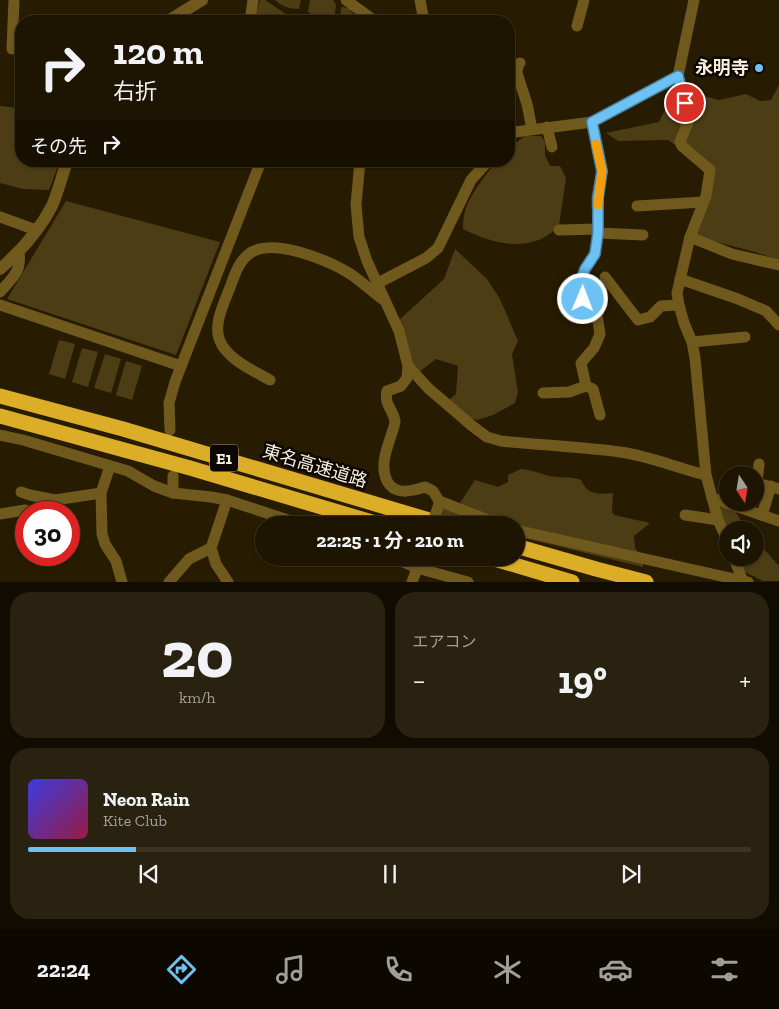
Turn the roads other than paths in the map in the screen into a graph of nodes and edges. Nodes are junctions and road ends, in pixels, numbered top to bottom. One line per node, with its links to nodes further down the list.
1 (14, 0): 13 (street)
2 (202, 0): 8 (street)
3 (253, 0): 9 (street)
4 (346, 0): 10 (street)
5 (420, 0): 11 (street)
6 (584, 0): 12 (street)
7 (694, 0): 15 (street)
8 (178, 15)
9 (251, 15)
10 (367, 15)
11 (423, 15)
12 (577, 26)
13 (12, 49)
14 (520, 63): 18 (street)
15 (678, 76): 16 (street); 25 (street)
16 (592, 122): 17 (street); 30 (street)
17 (547, 127): 18 (street); 20 (street)
18 (532, 129): 19 (street)
19 (515, 133)
20 (552, 147)
21 (65, 167): 28 (street)
22 (259, 167): 46 (street)
23 (359, 167): 38 (street)
24 (483, 167): 38 (street)
25 (704, 202): 26 (street); 32 (street)
26 (637, 206)
27 (0, 217): 28 (street)
28 (36, 230): 33 (street)
29 (558, 230): 30 (street)
30 (598, 231): 31 (street); 49 (street)
31 (643, 235)
32 (690, 237): 34 (street); 37 (street)
33 (19, 253): 35 (street); 39 (street)
34 (779, 265)
35 (0, 269)
36 (605, 277): 41 (street)
37 (680, 279): 41 (street); 43 (street)
38 (378, 283): 40 (street)
39 (0, 292)
40 (386, 302): 47 (street); 48 (street)
41 (679, 304): 45 (street)
42 (0, 305): 46 (street)
43 (779, 325)
44 (745, 337): 45 (street)
45 (692, 342): 58 (street)
46 (181, 366): 54 (street)
47 (408, 366): 58 (street); 67 (street)
48 (270, 380)
49 (586, 386): 50 (street); 52 (street)
50 (543, 393)
51 (0, 396): 74 (highway, 東名高速道路 / E1)
52 (600, 414)
53 (0, 416): 73 (highway, 東名高速道路 / E1)
54 (170, 430)
55 (0, 435): 57 (street)
56 (759, 464): 60 (street)
57 (110, 466): 62 (street); 63 (street)
58 (706, 475): 64 (street)
59 (173, 476): 63 (street)
60 (775, 488): 71 (street)
61 (20, 492): 65 (street)
62 (101, 493): 65 (street); 87 (street)
63 (173, 493): 66 (street)
64 (712, 498): 71 (street); 77 (street)
65 (54, 500)
66 (227, 500): 72 (street); 80 (street)
67 (439, 503): 75 (street, bridge); 76 (street)
68 (15, 512): 69 (street)
69 (0, 514)
70 (685, 515): 77 (street)
71 (762, 515): 78 (street)
72 (276, 516)
73 (352, 516)
74 (416, 516)
75 (435, 516)
76 (476, 516)
77 (718, 520)
78 (779, 521)
79 (525, 532): 86 (street)
80 (211, 548): 88 (street); 89 (street)
81 (525, 549): 93 (highway)
82 (418, 566): 90 (street)
83 (429, 566): 91 (street)
84 (518, 566): 92 (highway)
85 (737, 566): 86 (street)
86 (744, 581)
87 (122, 582)
88 (169, 582)
89 (228, 582)
90 (412, 582)
91 (468, 582)
92 (572, 582)
93 (646, 582)

